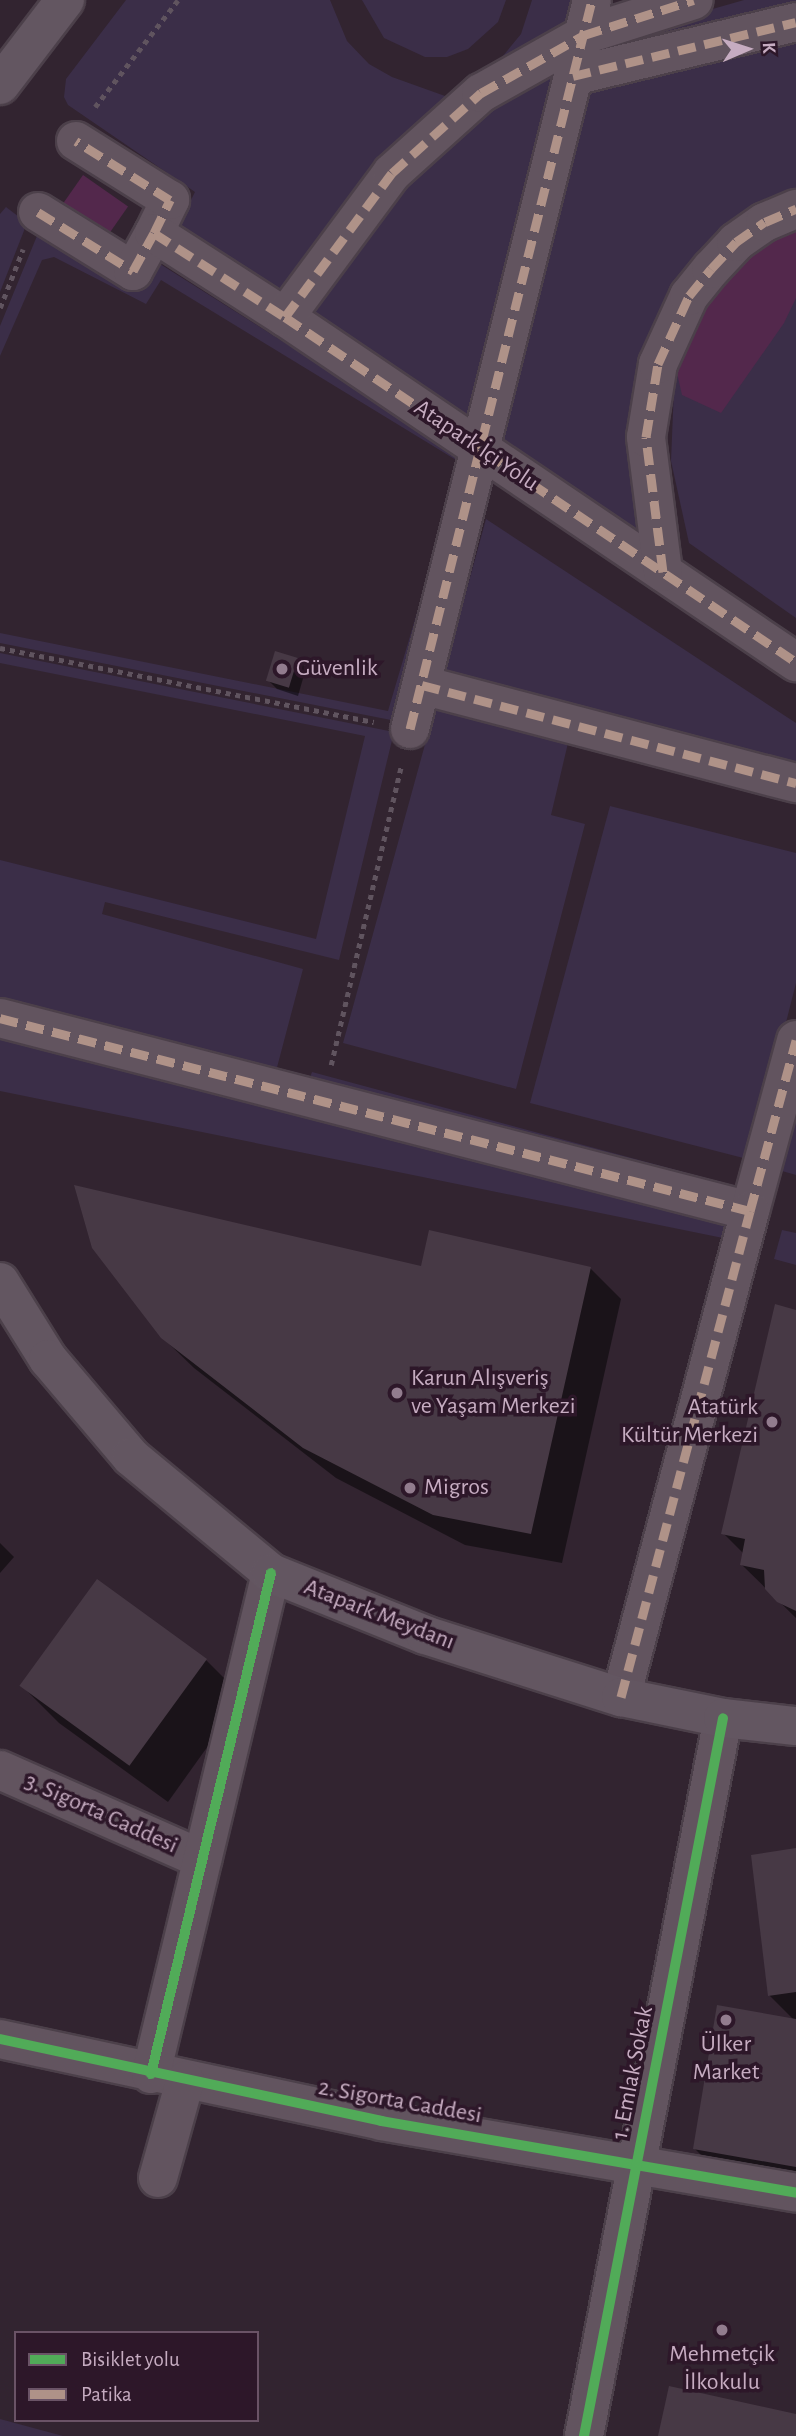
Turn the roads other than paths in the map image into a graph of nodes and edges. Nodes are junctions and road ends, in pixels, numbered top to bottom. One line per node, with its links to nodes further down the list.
1 (65, 0): 6 (main road)
2 (694, 0): 3 (street)
3 (588, 17): 5 (street); 11 (street)
4 (796, 22): 5 (street)
5 (573, 76): 12 (street)
6 (0, 85)
7 (76, 141): 10 (street)
8 (796, 209): 13 (street)
9 (38, 212): 10 (street)
10 (154, 233): 11 (street, Atapark İçi Yolu)
11 (285, 317): 12 (street, Atapark İçi Yolu)
12 (481, 450): 13 (street, Atapark İçi Yolu); 15 (street)
13 (663, 572): 14 (street, Atapark İçi Yolu)
14 (796, 663)
15 (422, 685): 16 (street); 17 (street)
16 (410, 729)
17 (796, 783)
18 (0, 1017): 20 (street)
19 (796, 1040): 20 (street)
20 (750, 1211): 23 (street)
21 (0, 1282): 22 (main road, Atapark Meydanı)
22 (271, 1573): 23 (main road, Atapark Meydanı); 27 (street)
23 (621, 1697): 24 (main road, Atapark Meydanı)
24 (723, 1718): 25 (main road, Atapark Meydanı); 30 (street, 1. Emlak Sokak)
25 (796, 1726)
26 (0, 1770): 27 (street, 3. Sigorta Caddesi)
27 (202, 1859): 29 (street)
28 (0, 2039): 29 (street, 2. Sigorta Caddesi)
29 (168, 2077): 30 (street, 2. Sigorta Caddesi); 31 (street)
30 (637, 2165): 32 (street, 2. Sigorta Caddesi); 33 (street, 1. Emlak Sokak)
31 (158, 2178)
32 (796, 2193)
33 (584, 2436)

